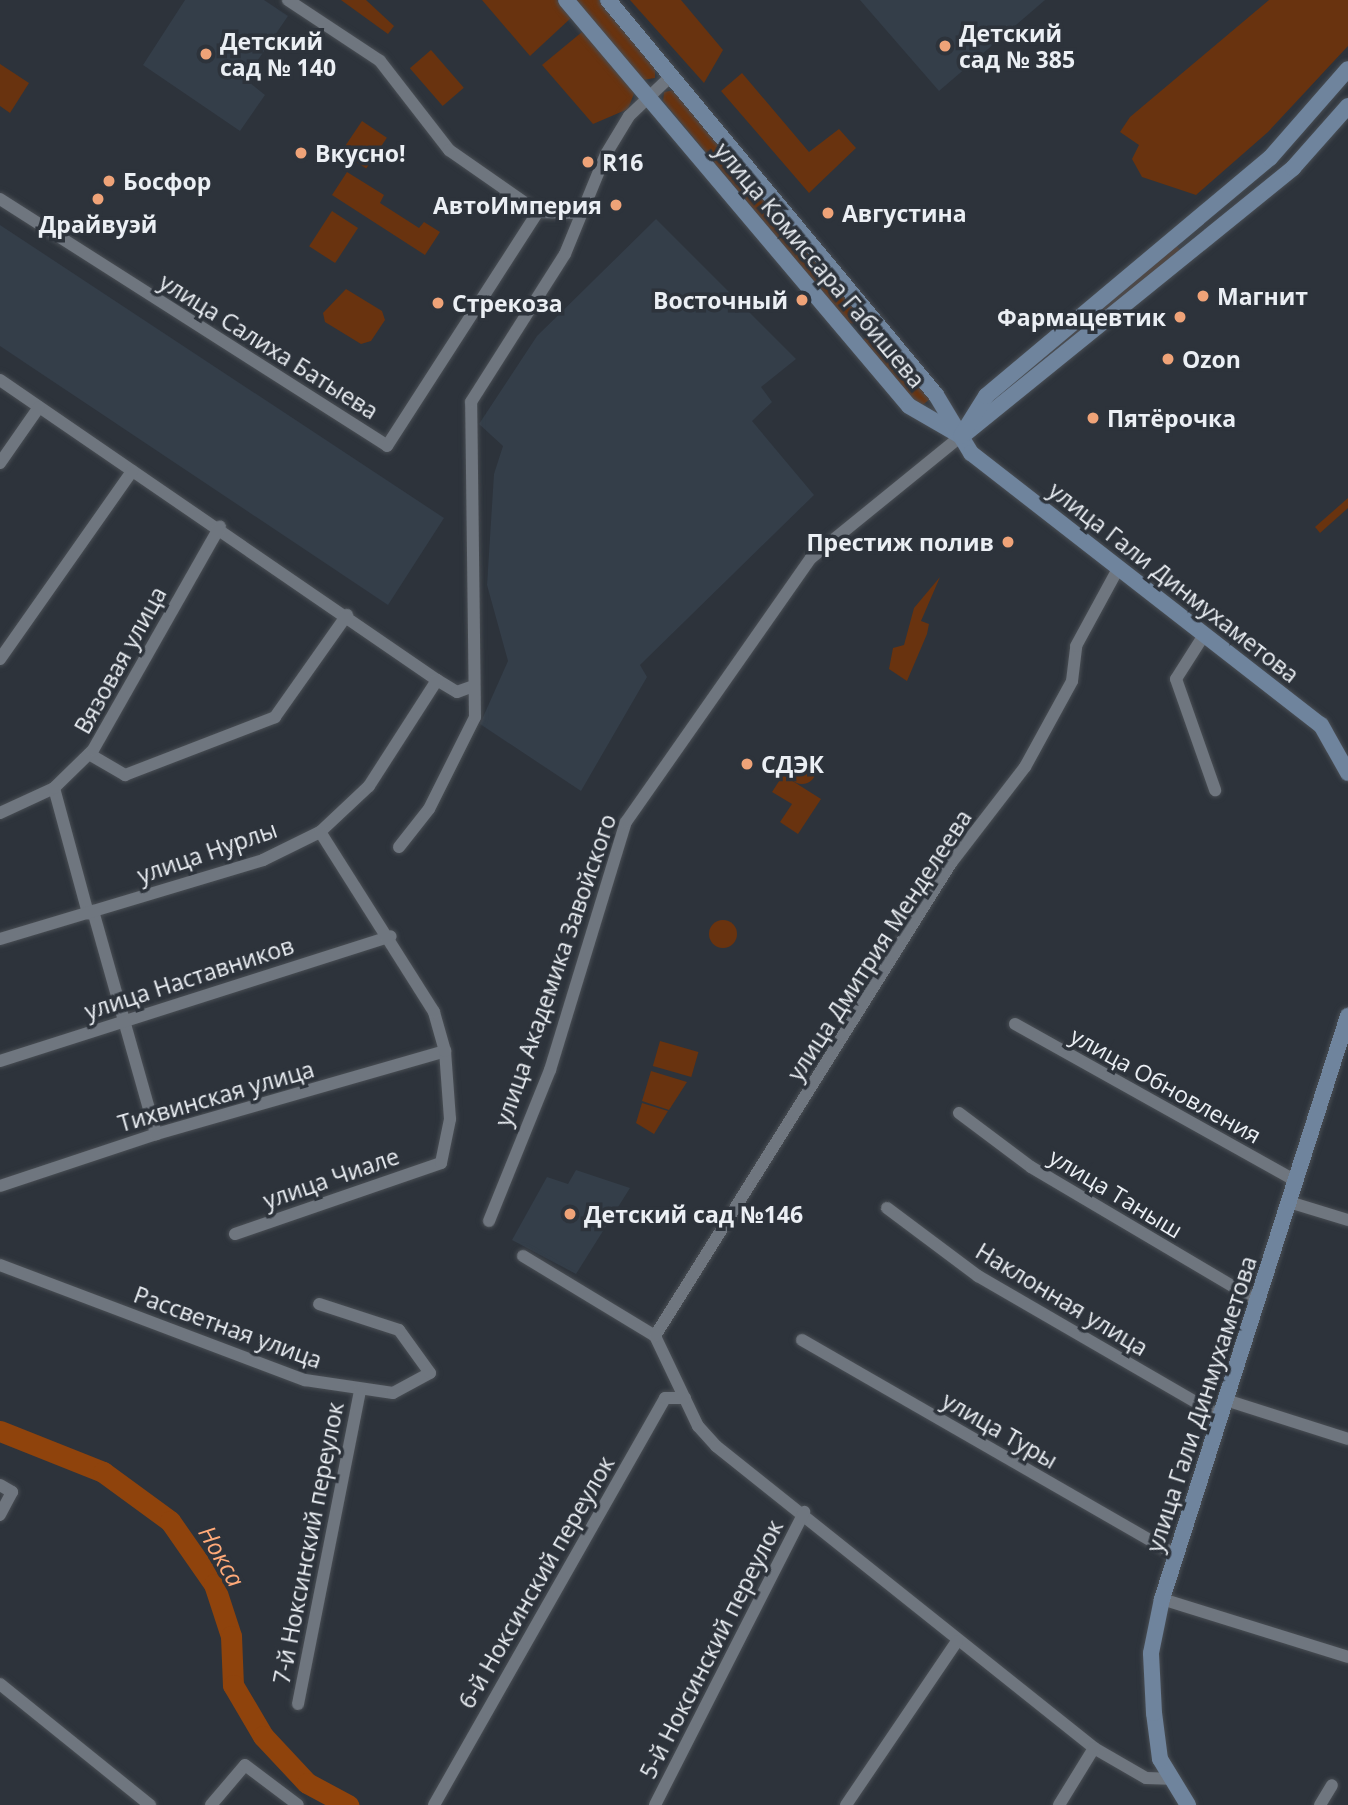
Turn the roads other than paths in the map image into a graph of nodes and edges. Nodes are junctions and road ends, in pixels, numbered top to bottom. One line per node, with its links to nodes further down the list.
1 (288, 0): 9 (street)
2 (566, 0): 6 (street, улица Комиссара Габишева)
3 (608, 0): 5 (street, улица Комиссара Габишева)
4 (1348, 69): 11 (street, улица Академика Завойского)
5 (671, 76): 6 (street); 13 (street, улица Комиссара Габишева)
6 (647, 97): 10 (street); 14 (street, улица Комиссара Габишева)
7 (1348, 106): 12 (street, улица Академика Завойского)
8 (0, 199): 9 (street, улица Салиха Батыева)
9 (538, 212): 10 (street)
10 (581, 213): 26 (street)
11 (1178, 236): 12 (street); 17 (street, улица Академика Завойского)
12 (1190, 250): 17 (street, улица Академика Завойского)
13 (875, 322): 14 (street); 17 (street, улица Комиссара Габишева)
14 (853, 341): 17 (street, улица Комиссара Габишева)
15 (0, 380): 16 (street)
16 (39, 407): 18 (street); 19 (street)
17 (961, 436): 21 (street, улица Гали Динмухаметова); 49 (street, улица Академика Завойского)
18 (0, 463)
19 (132, 471): 20 (street); 24 (street)
20 (220, 526): 22 (street); 27 (street, Вязовая улица)
21 (1118, 569): 23 (street, улица Гали Динмухаметова); 55 (street, улица Дмитрия Менделеева)
22 (347, 615): 25 (street); 27 (street)
23 (1204, 635): 28 (street, улица Гали Динмухаметова); 30 (street)
24 (0, 659)
25 (437, 680): 26 (street); 32 (street, улица Нурлы)
26 (471, 687): 33 (street)
27 (89, 754): 29 (street, Вязовая улица)
28 (1348, 773)
29 (54, 788): 31 (street, Вязовая улица); 34 (street)
30 (1215, 790)
31 (0, 813)
32 (320, 832): 34 (street, улица Нурлы); 35 (street)
33 (398, 847)
34 (90, 912): 36 (street, улица Нурлы); 38 (street)
35 (391, 936): 38 (street, улица Наставников); 40 (street)
36 (0, 939)
37 (1348, 1016): 44 (street, улица Гали Динмухаметова)
38 (125, 1021): 41 (street, улица Наставников); 43 (street)
39 (1015, 1024): 44 (street, улица Обновления)
40 (445, 1051): 43 (street, Тихвинская улица); 50 (street, улица Чиале)
41 (0, 1061)
42 (959, 1114): 53 (street, улица Таныш)
43 (156, 1134): 45 (street, Тихвинская улица)
44 (1296, 1181): 46 (street, улица Гали Динмухаметова)
45 (0, 1186)
46 (1289, 1202): 48 (street); 53 (street, улица Гали Динмухаметова)
47 (887, 1208): 60 (street, Наклонная улица)
48 (1348, 1220)
49 (489, 1221)
50 (235, 1234)
51 (523, 1256): 55 (street)
52 (0, 1265): 57 (street, Рассветная улица)
53 (1258, 1301): 59 (street, улица Гали Динмухаметова)
54 (319, 1304): 57 (street, Рассветная улица)
55 (655, 1336): 58 (street)
56 (803, 1340): 65 (street, улица Туры)
57 (360, 1391): 70 (street, 7-й Ноксинский переулок)
58 (685, 1398): 63 (street); 77 (street, 6-й Ноксинский переулок)
59 (1226, 1400): 60 (street, улица Гали Динмухаметова); 61 (street)
60 (1221, 1417): 65 (street, улица Гали Динмухаметова)
61 (1348, 1439)
62 (0, 1485): 64 (street)
63 (804, 1512): 67 (street); 78 (street, 5-й Ноксинский переулок)
64 (0, 1515)
65 (1176, 1555): 66 (street, улица Гали Динмухаметова)
66 (1162, 1599): 68 (street); 72 (street, улица Гали Динмухаметова)
67 (957, 1641): 71 (street); 79 (street)
68 (1348, 1657)
69 (0, 1684): 74 (street)
70 (298, 1704)
71 (1094, 1748): 72 (street); 80 (street)
72 (1169, 1779): 81 (street, улица Гали Динмухаметова)
73 (1332, 1785): 82 (street)
74 (150, 1805)
75 (211, 1805): 76 (street)
76 (298, 1805)
77 (434, 1805)
78 (655, 1805)
79 (846, 1805)
80 (1059, 1805)
81 (1188, 1805)
82 (1320, 1805)

